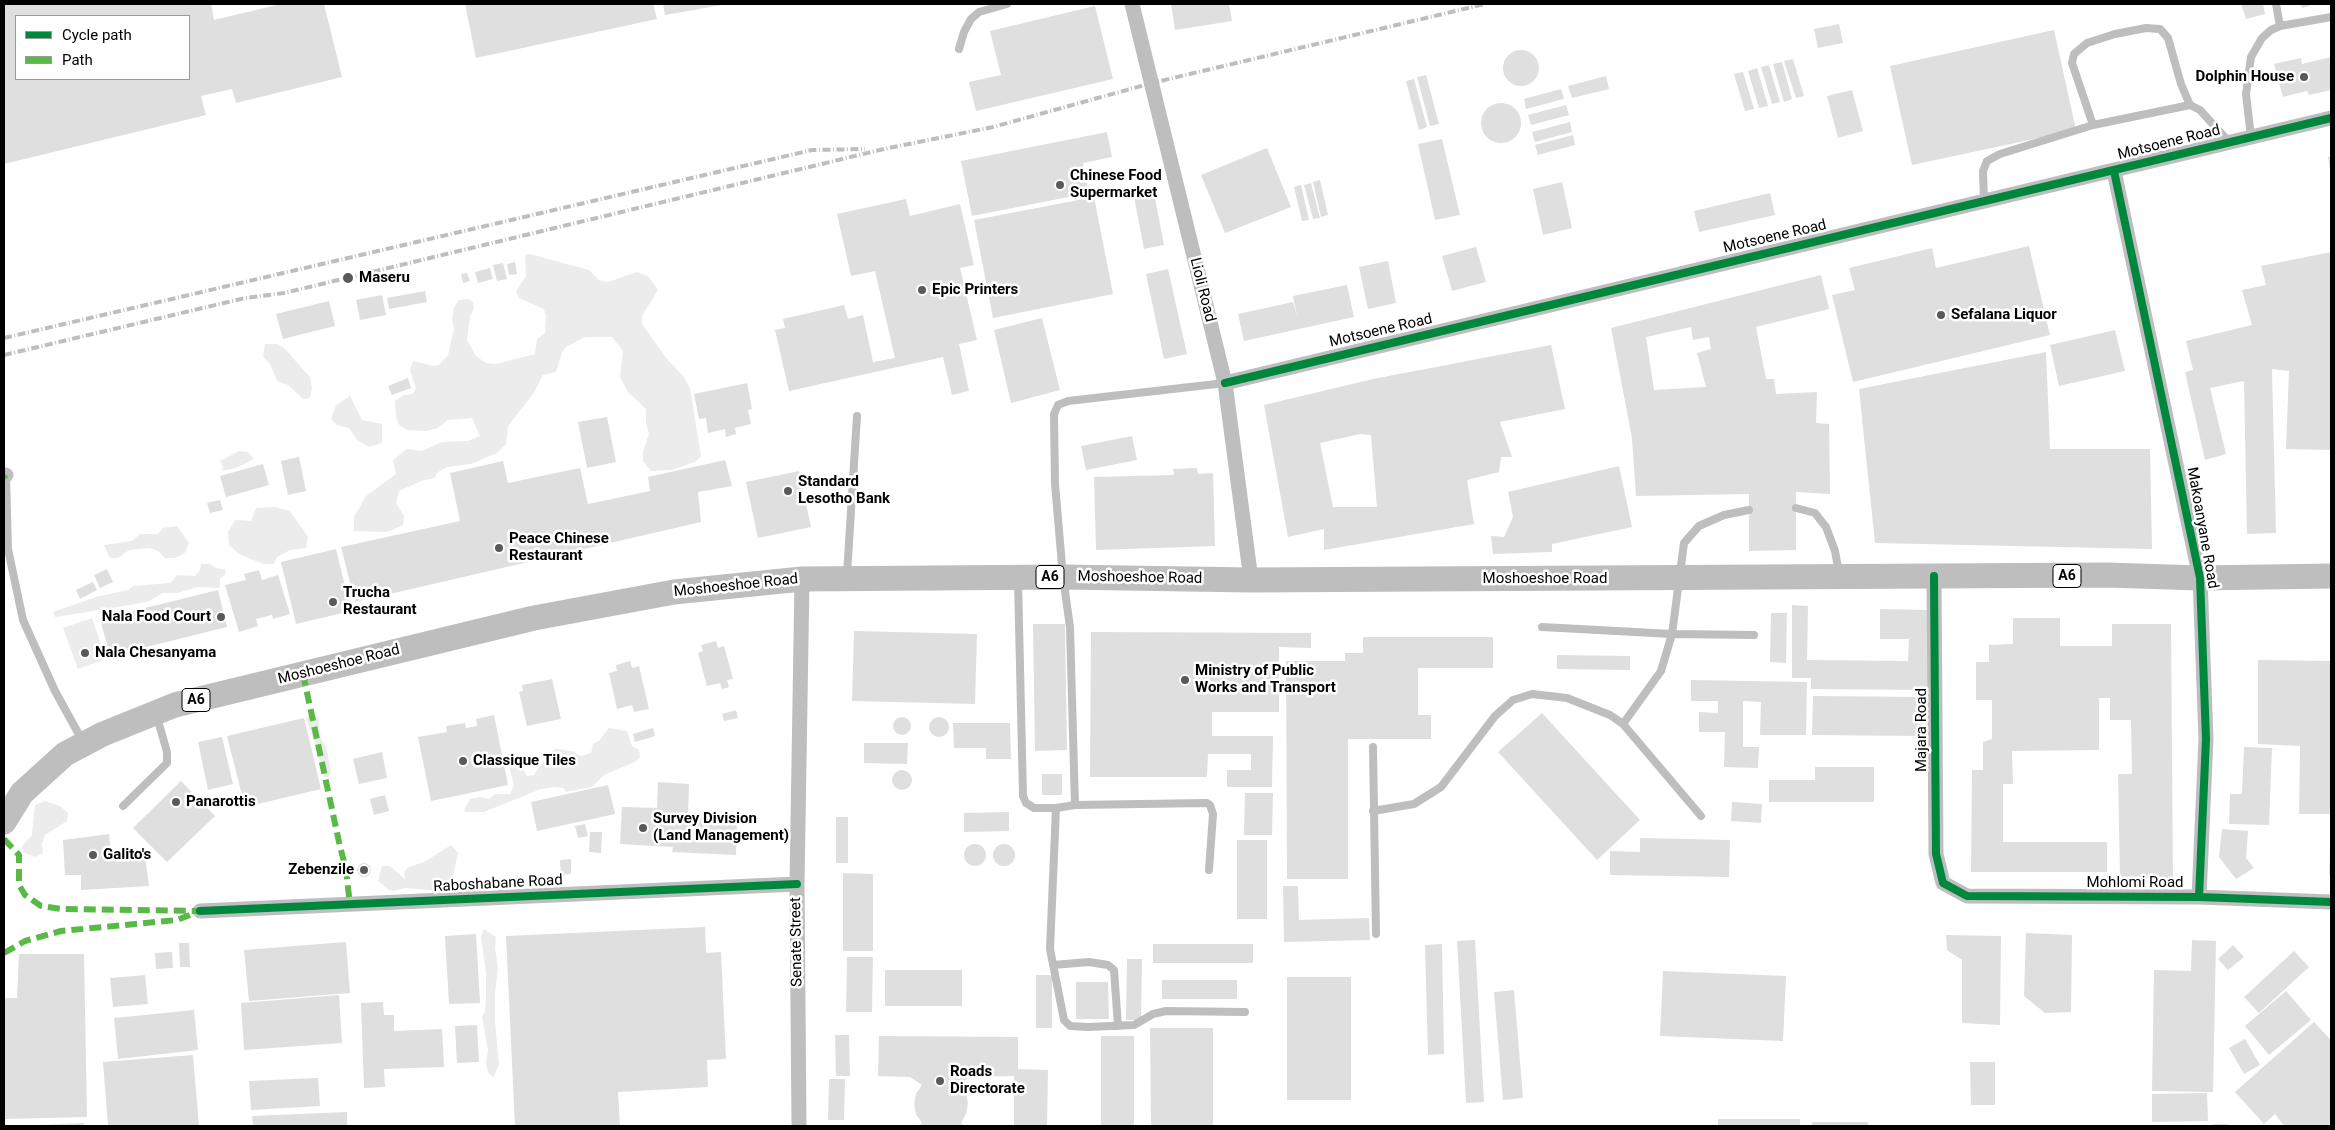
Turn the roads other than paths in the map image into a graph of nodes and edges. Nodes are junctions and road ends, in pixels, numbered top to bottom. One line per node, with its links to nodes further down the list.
1 (1007, 4): 6 (lane)
2 (1132, 4): 14 (street, Lioli Road)
3 (2276, 4): 5 (lane)
4 (2331, 17): 5 (lane)
5 (2280, 26): 10 (lane)
6 (959, 49)
7 (2190, 105): 9 (lane); 9 (lane); 11 (lane)
8 (2331, 118): 10 (street, Motsoene Road)
9 (2094, 125): 13 (lane)
10 (2251, 137): 11 (street, Motsoene Road)
11 (2229, 142): 12 (street, Motsoene Road)
12 (2114, 171): 13 (street, Motsoene Road); 25 (street, Makoanyane Road)
13 (1984, 202): 14 (street, Motsoene Road)
14 (1225, 383): 21 (lane); 28 (street, Lioli Road)
15 (857, 416): 27 (lane)
16 (4, 474): 34 (lane)
17 (1796, 508): 22 (lane)
18 (1749, 510): 24 (lane)
19 (1934, 576): 22 (main road, Moshoeshoe Road / A6); 25 (main road, Moshoeshoe Road / A6); 43 (street, Majara Road)
20 (2331, 576): 25 (main road, Moshoeshoe Road / A6)
21 (1063, 577): 23 (main road, Moshoeshoe Road / A6); 28 (main road, Moshoeshoe Road / A6); 36 (lane)
22 (1840, 577): 24 (main road, Moshoeshoe Road / A6)
23 (1018, 578): 27 (main road, Moshoeshoe Road / A6); 38 (lane)
24 (1681, 578): 28 (main road, Moshoeshoe Road / A6); 30 (lane)
25 (2200, 578): 45 (street, Makoanyane Road)
26 (802, 579): 27 (main road, Moshoeshoe Road / A6); 32 (main road, Moshoeshoe Road / A6); 44 (street, Senate Street)
27 (847, 579)
28 (1251, 580)
29 (1542, 627): 30 (lane)
30 (1672, 634): 31 (lane); 33 (lane)
31 (1754, 635)
32 (156, 713): 34 (main road, Moshoeshoe Road / A6); 37 (lane)
33 (1623, 724): 39 (lane); 40 (lane)
34 (84, 744): 41 (main road, Moshoeshoe Road / A6)
35 (1373, 747): 39 (lane)
36 (1075, 805): 38 (lane); 42 (lane)
37 (123, 806)
38 (1056, 808): 49 (lane)
39 (1373, 811): 48 (lane)
40 (1701, 816)
41 (4, 822)
42 (1209, 870)
43 (1942, 883): 45 (street, Mohlomi Road)
44 (797, 884): 47 (street, Raboshabane Road); 52 (street, Senate Street)
45 (2199, 897): 46 (street, Mohlomi Road)
46 (2331, 902)
47 (200, 911)
48 (1376, 934)
49 (1053, 965): 51 (lane); 51 (lane)
50 (1245, 1012): 51 (lane)
51 (1118, 1026)
52 (800, 1126)

